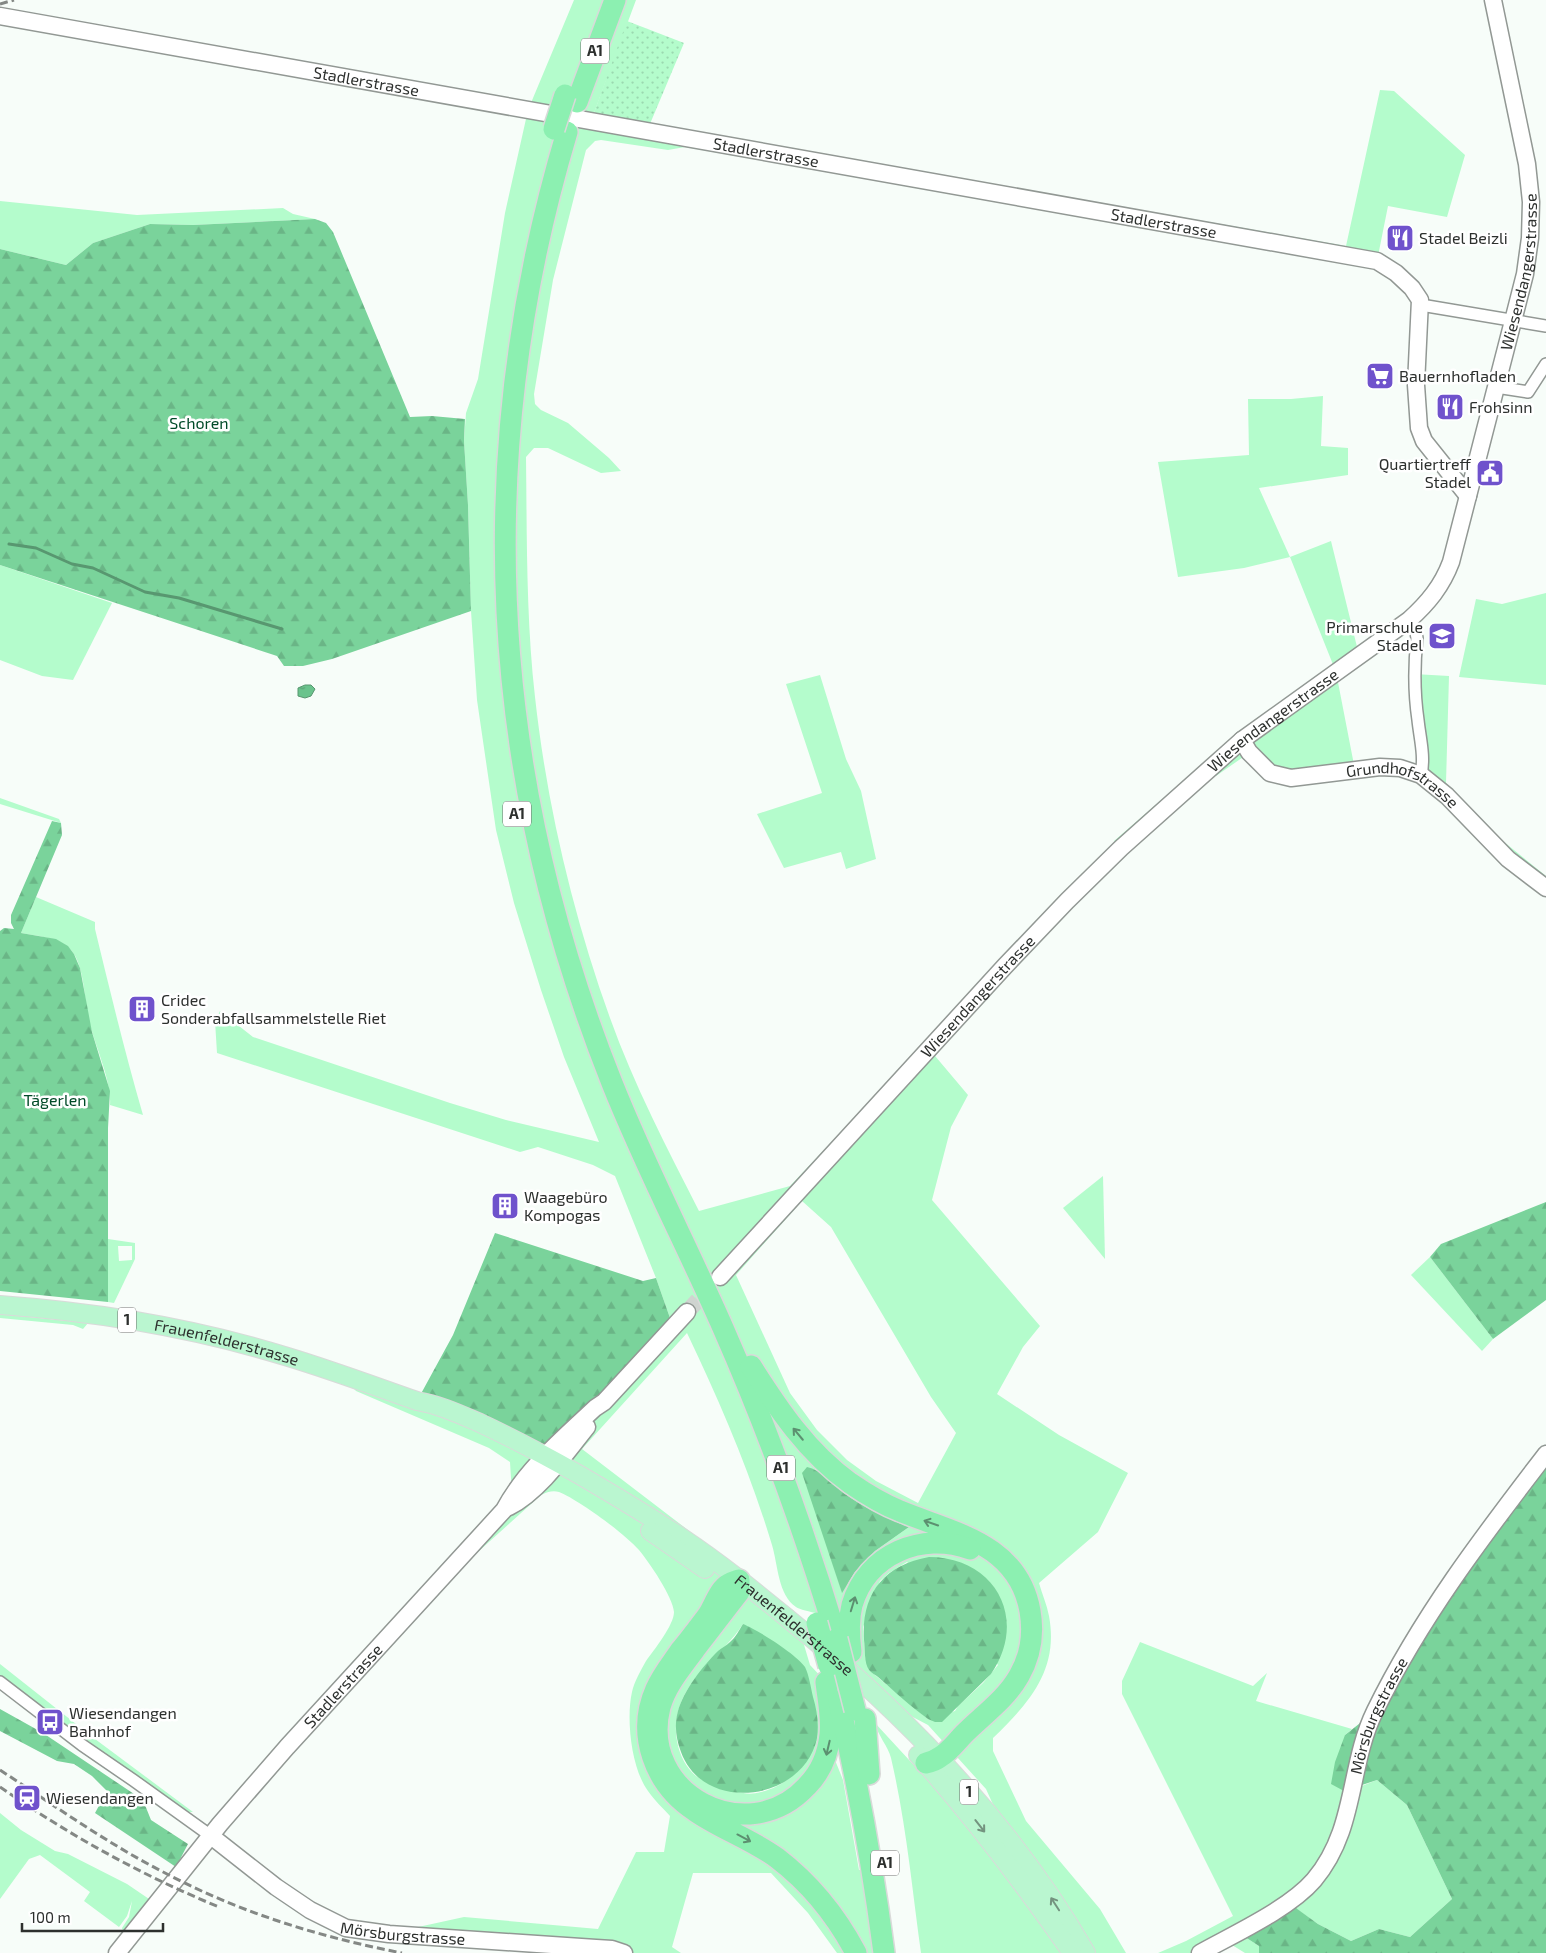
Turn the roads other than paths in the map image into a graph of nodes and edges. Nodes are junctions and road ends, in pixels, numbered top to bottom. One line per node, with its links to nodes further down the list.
1 (600, 0): 5 (highway, A1)
2 (615, 0): 5 (highway, A1)
3 (1493, 0): 8 (street, Wiesendangerstrasse)
4 (0, 16): 7 (street, Stadlerstrasse)
5 (571, 98): 6 (highway, A1)
6 (560, 130): 18 (highway, A1); 26 (highway, A1, bridge)
7 (1421, 305): 8 (street); 12 (street)
8 (1514, 321): 9 (street); 11 (street, Wiesendangerstrasse)
9 (1546, 326)
10 (1546, 364): 11 (street)
11 (1496, 387): 12 (street, Wiesendangerstrasse)
12 (1468, 496): 13 (street, Wiesendangerstrasse)
13 (1408, 620): 14 (street, Wiesendangerstrasse); 15 (street)
14 (1242, 740): 15 (street, Grundhofstrasse); 17 (street, Wiesendangerstrasse)
15 (1421, 775): 16 (street, Grundhofstrasse)
16 (1546, 888)
17 (720, 1277)
18 (711, 1301): 24 (highway, A1); 27 (highway, one-way to 18)
19 (0, 1305): 22 (main road, Frauenfelderstrasse / 1)
20 (687, 1312): 22 (street)
21 (1546, 1454): 36 (street, Mörsburgstrasse)
22 (548, 1463): 23 (main road, Frauenfelderstrasse / 1); 28 (street, Stadlerstrasse)
23 (735, 1585): 26 (highway, one-way to 23); 27 (main road, Frauenfelderstrasse / 1); 31 (highway, one-way to 31)
24 (844, 1646): 27 (highway, one-way to 27); 33 (highway, A1, bridge)
25 (0, 1682): 28 (street)
26 (831, 1687): 32 (highway, A1)
27 (931, 1757): 34 (main road, Frauenfelderstrasse / 1, one-way to 34); 35 (main road, Frauenfelderstrasse / 1, one-way to 27)
28 (211, 1836): 29 (street, Stadlerstrasse); 30 (street, Mörsburgstrasse)
29 (117, 1953)
30 (624, 1953)
31 (856, 1953)
32 (884, 1953)
33 (898, 1953)
34 (1072, 1953)
35 (1086, 1953)
36 (1200, 1953)

